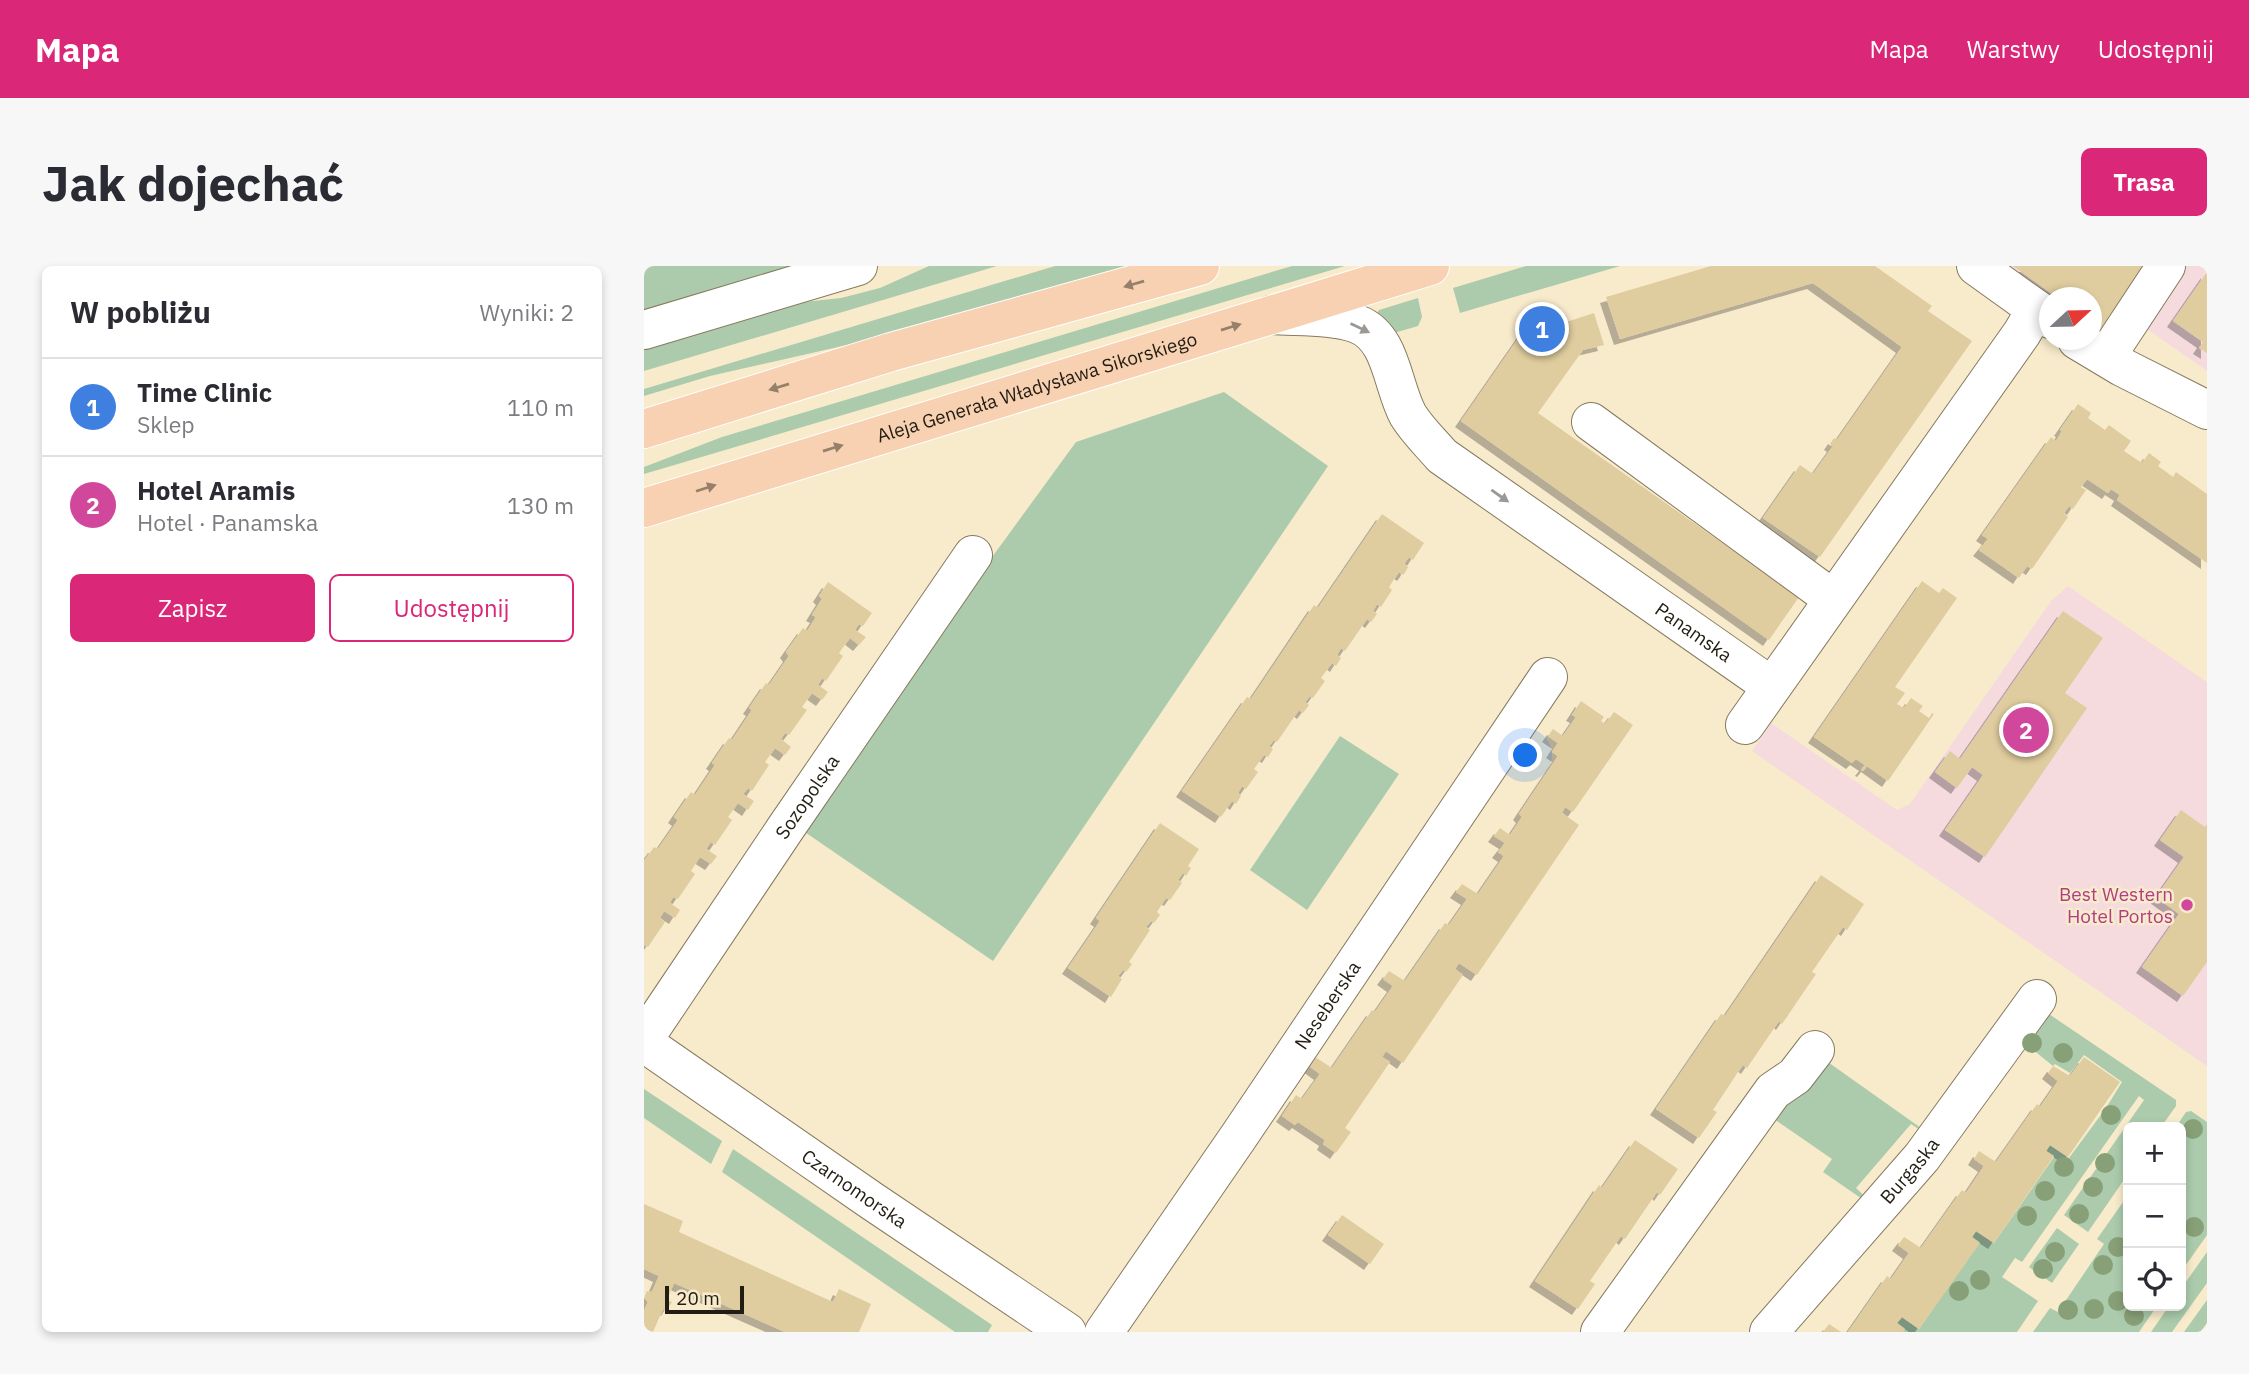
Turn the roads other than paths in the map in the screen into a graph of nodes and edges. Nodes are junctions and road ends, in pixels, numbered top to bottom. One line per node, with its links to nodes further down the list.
1 (858, 266): 9 (street)
2 (1200, 266): 14 (main road, one-way to 14)
3 (1430, 266): 7 (main road, Aleja Generała Władysława Sikorskiego)
4 (1976, 266): 6 (street)
5 (2166, 266): 10 (street)
6 (2039, 311)
7 (1269, 315): 15 (main road, Aleja Generała Władysława Sikorskiego, one-way to 7); 19 (street, Panamska, one-way to 19)
8 (2039, 318): 17 (street)
9 (644, 330)
10 (2102, 336)
11 (2095, 350): 12 (street)
12 (2207, 411)
13 (1591, 422): 17 (street)
14 (644, 429)
15 (644, 508)
16 (973, 555): 22 (street, Sozopolska)
17 (1833, 599): 19 (street)
18 (1548, 677): 25 (street, Neseberska)
19 (1771, 686): 20 (street)
20 (1745, 725)
21 (2037, 999): 27 (street, Burgaska)
22 (644, 1041): 24 (street, Czarnomorska)
23 (1815, 1050): 26 (street)
24 (1067, 1332)
25 (1104, 1332)
26 (1600, 1332)
27 (1769, 1332)

